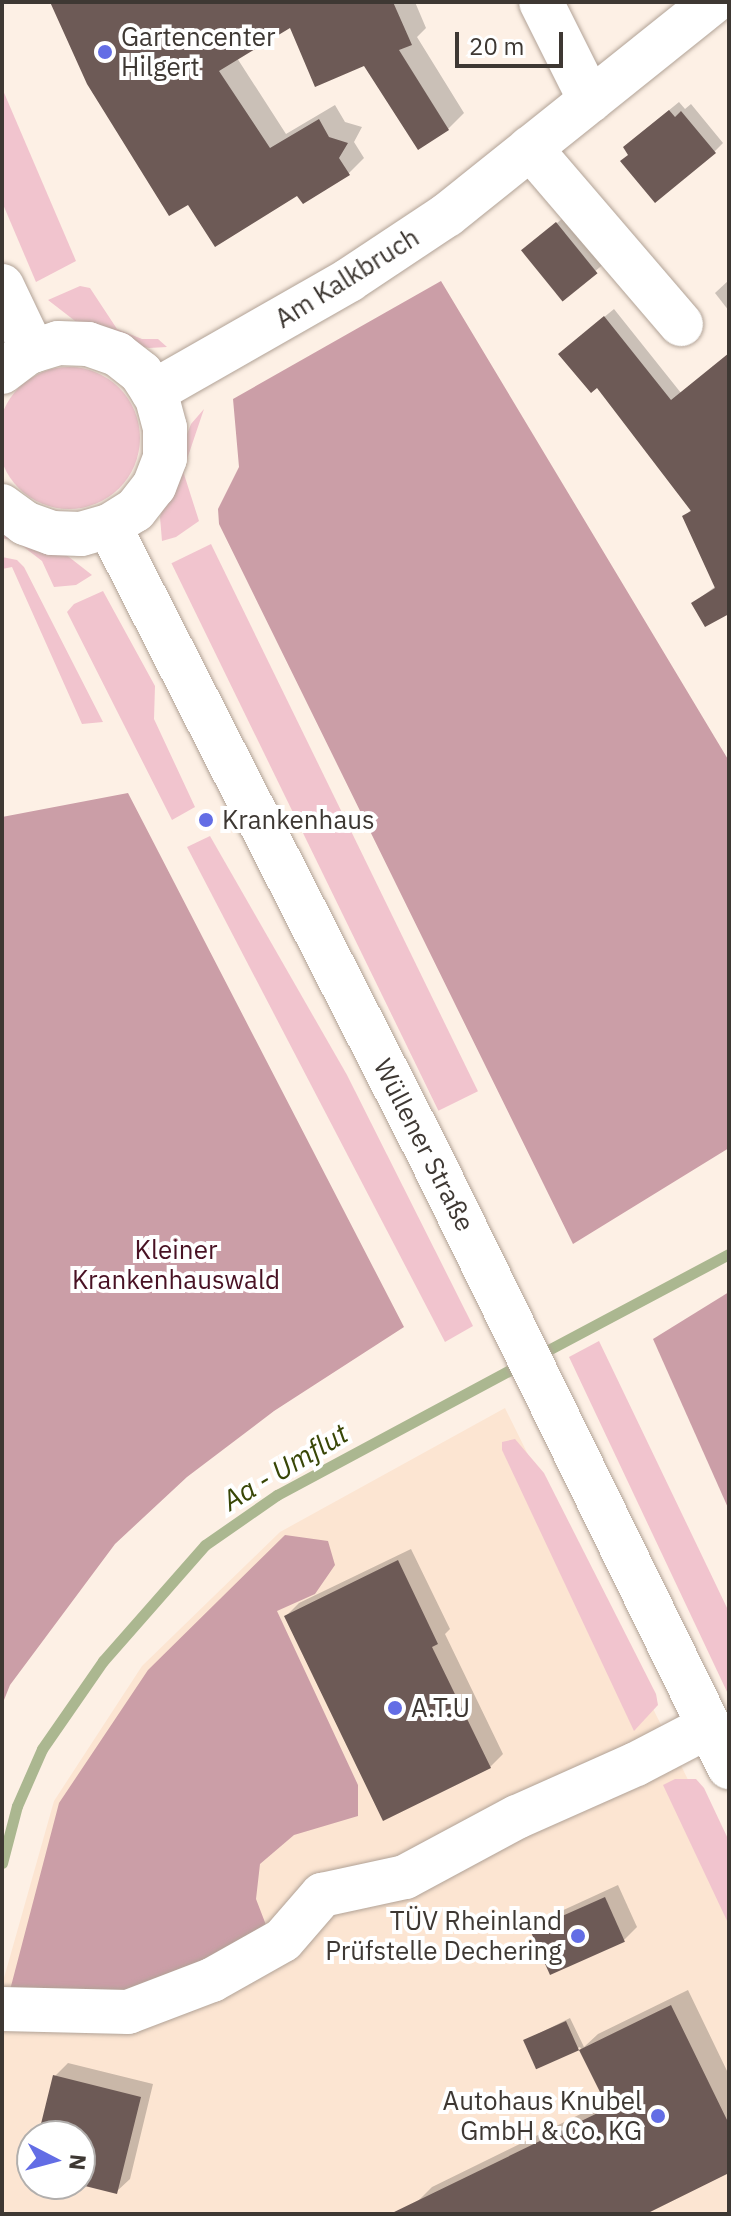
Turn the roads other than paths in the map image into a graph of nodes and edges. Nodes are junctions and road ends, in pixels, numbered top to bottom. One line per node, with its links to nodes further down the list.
1 (541, 2): 3 (main road)
2 (713, 2): 3 (main road, Am Kalkbruch)
3 (590, 100): 4 (main road, Am Kalkbruch)
4 (530, 148): 6 (main road); 8 (main road, Am Kalkbruch)
5 (2, 286): 7 (main road)
6 (681, 324)
7 (18, 362): 8 (main road)
8 (153, 392): 10 (main road)
9 (2, 506): 10 (main road)
10 (109, 526): 11 (main road, Wüllener Straße)
11 (709, 1726): 12 (main road, Wüllener Straße); 13 (main road)
12 (729, 1767)
13 (4, 2009)

